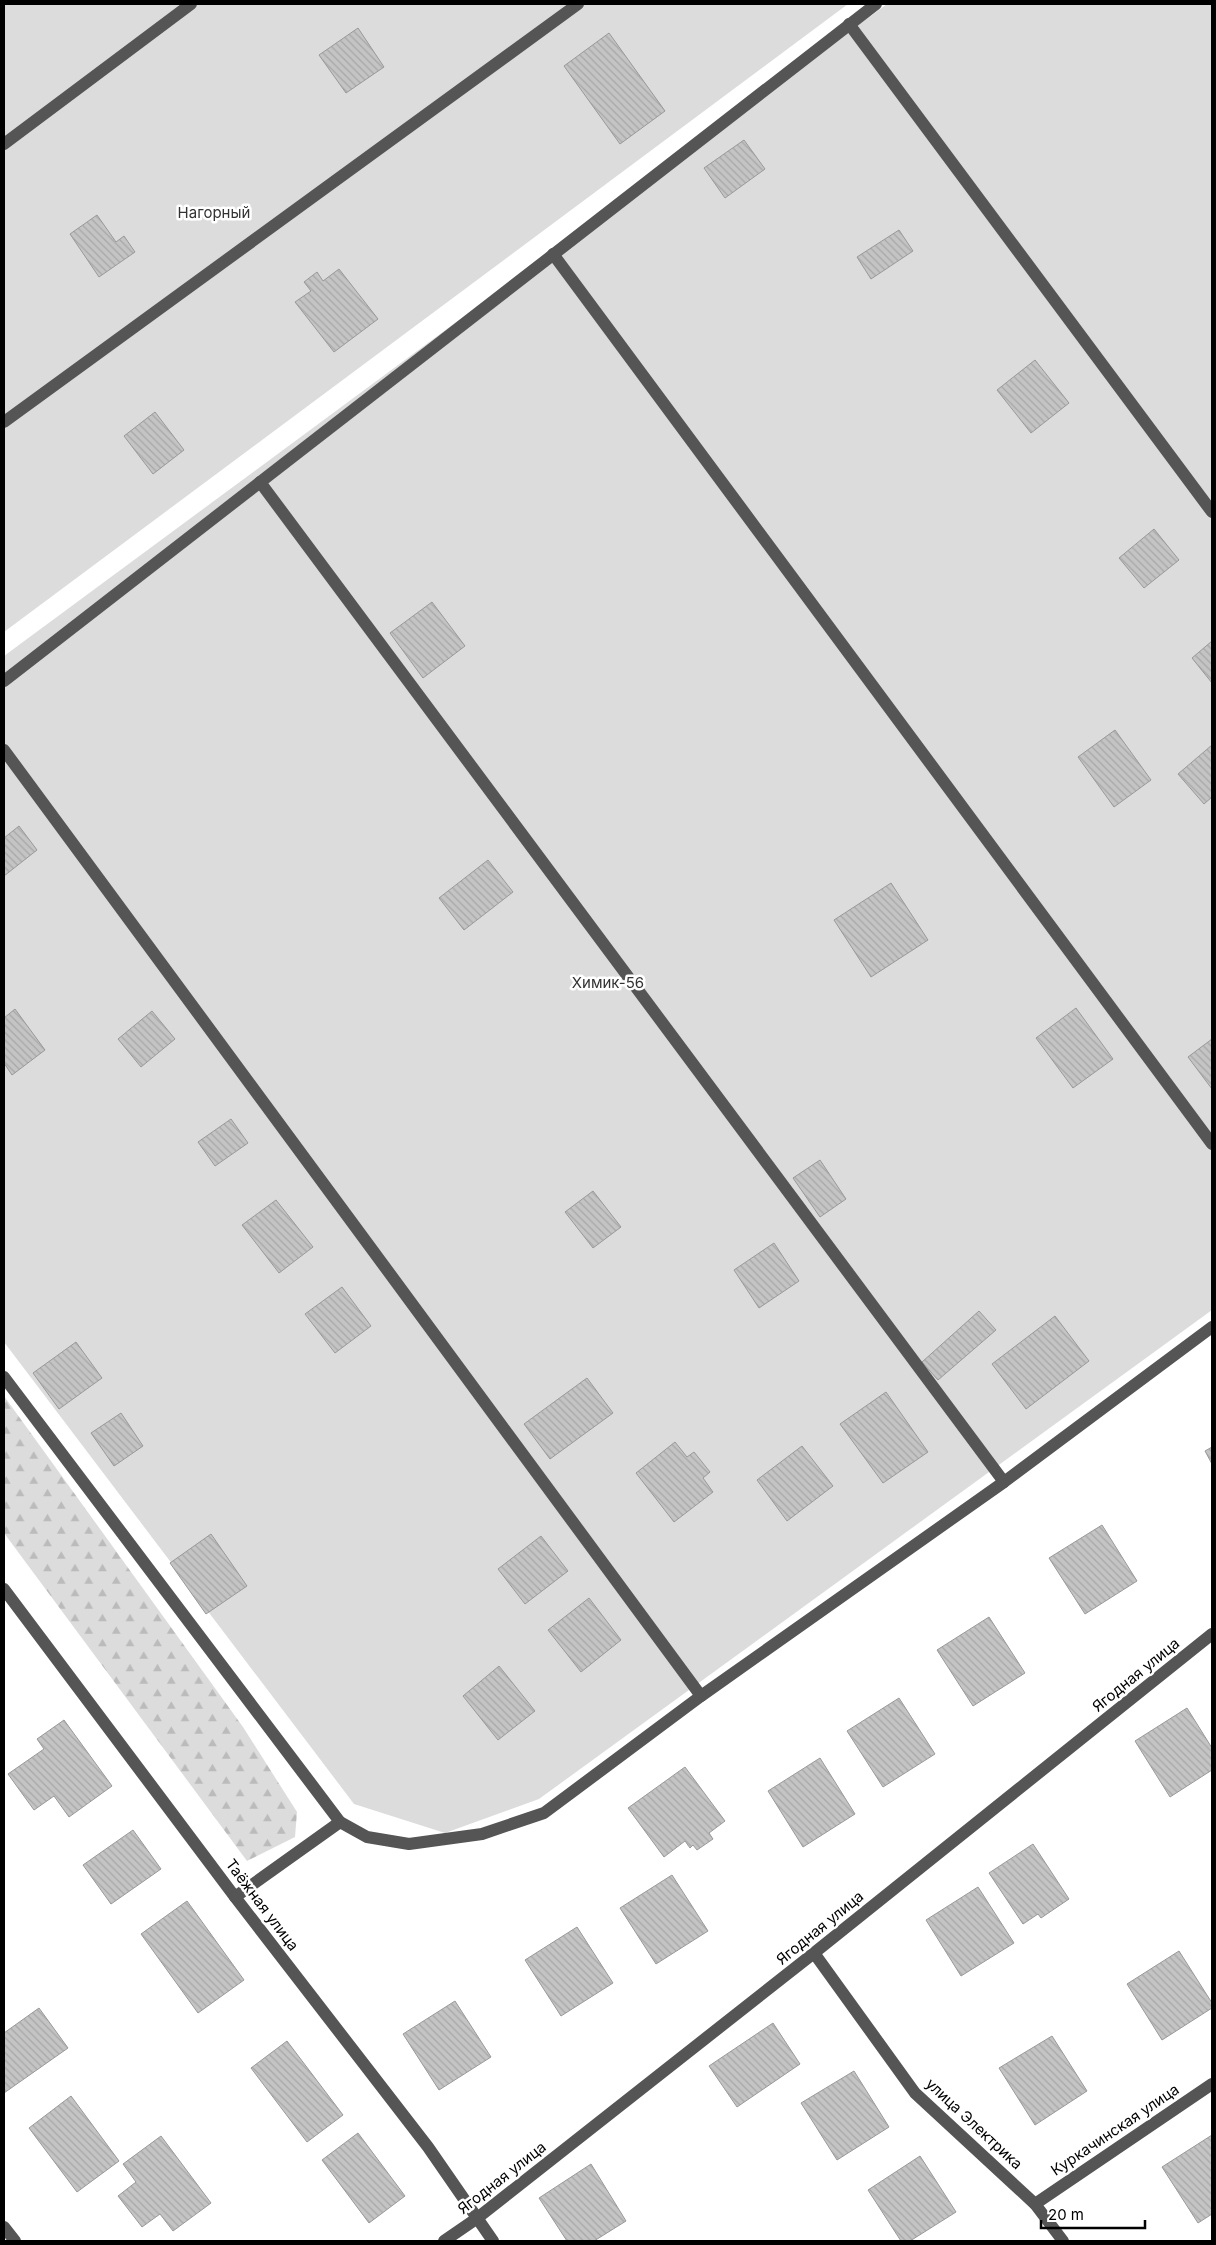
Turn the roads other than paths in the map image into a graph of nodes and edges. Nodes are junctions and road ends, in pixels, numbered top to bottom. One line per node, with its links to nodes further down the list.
1 (191, 4): 5 (street)
2 (578, 4): 7 (street)
3 (876, 4): 4 (street)
4 (849, 24): 6 (street); 9 (street)
5 (4, 144)
6 (553, 254): 8 (street); 12 (street)
7 (4, 422)
8 (260, 482): 10 (street); 15 (street)
9 (1212, 512)
10 (4, 681)
11 (4, 750): 18 (street)
12 (1212, 1144)
13 (1212, 1327): 15 (street)
14 (4, 1376): 19 (street)
15 (1004, 1482): 18 (street)
16 (4, 1589): 20 (street, Таёжная улица)
17 (1212, 1634): 21 (street, Ягодная улица)
18 (701, 1696): 19 (street)
19 (340, 1822): 20 (street)
20 (235, 1896): 24 (street, Таёжная улица)
21 (814, 1953): 23 (street, улица Электрика); 24 (street, Ягодная улица)
22 (1212, 2084): 23 (street, Куркачинская улица)
23 (1036, 2204): 27 (street, улица Электрика)
24 (476, 2219): 25 (street, Ягодная улица); 26 (street, Таёжная улица)
25 (444, 2241)
26 (493, 2241)
27 (1063, 2241)

